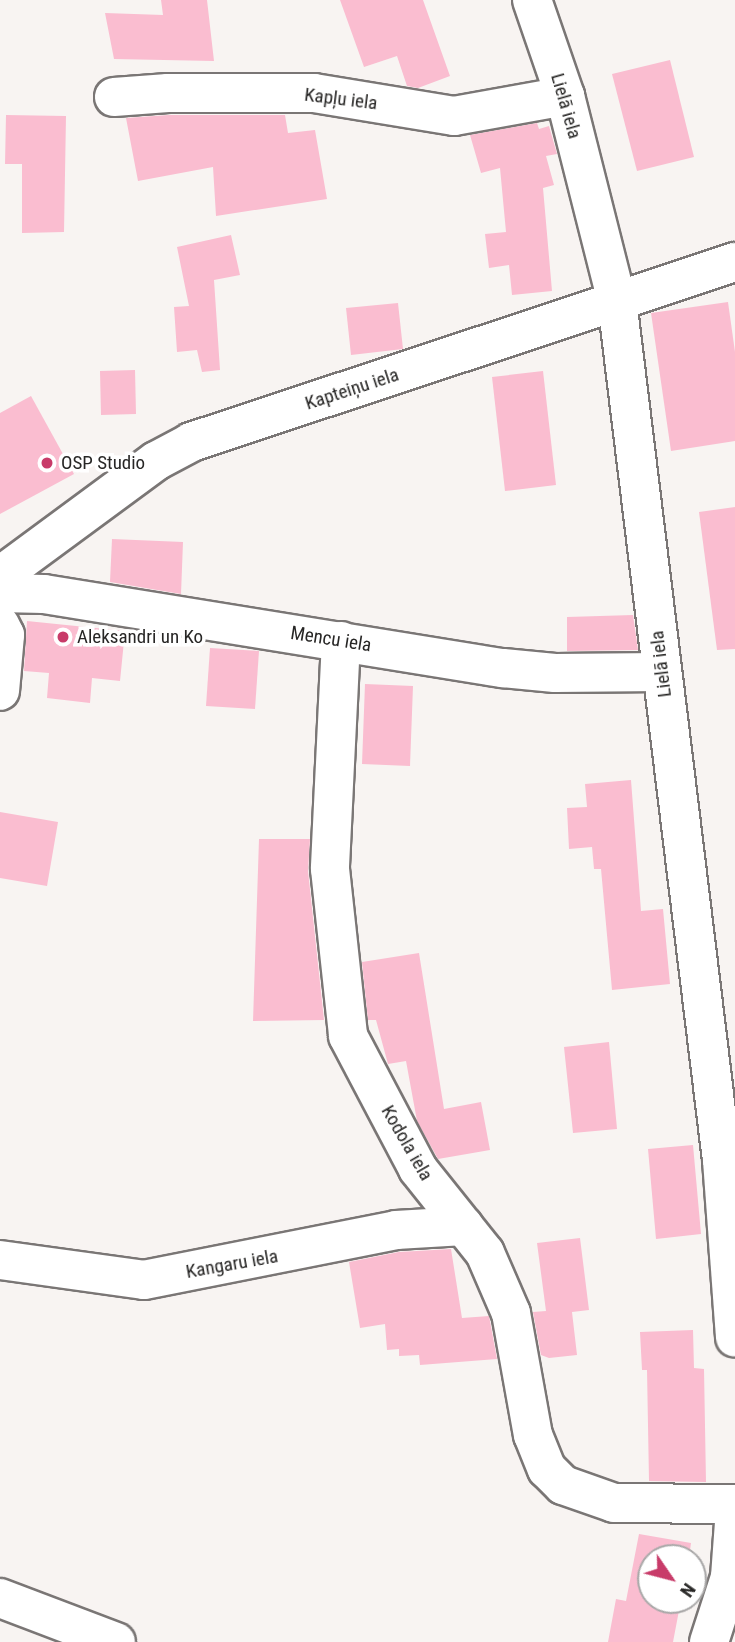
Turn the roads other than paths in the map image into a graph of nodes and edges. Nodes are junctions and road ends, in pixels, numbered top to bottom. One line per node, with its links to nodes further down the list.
1 (532, 0): 2 (street, Lielā iela)
2 (565, 96): 3 (street, Kapļu iela); 5 (street, Lielā iela)
3 (114, 97)
4 (735, 262): 5 (street, Kapteiņu iela)
5 (618, 301): 6 (street, Kapteiņu iela); 10 (street, Lielā iela)
6 (0, 576)
7 (0, 593): 9 (street, Mencu iela)
8 (0, 625): 11 (street)
9 (341, 641): 10 (street, Mencu iela); 12 (street, Kodola iela)
10 (662, 672): 14 (street, Lielā iela)
11 (0, 691)
12 (464, 1226): 13 (street, Kangaru iela); 15 (street, Kodola iela)
13 (0, 1261)
14 (735, 1338)
15 (734, 1528): 18 (street)
16 (0, 1598): 17 (street)
17 (116, 1642)
18 (709, 1642)

